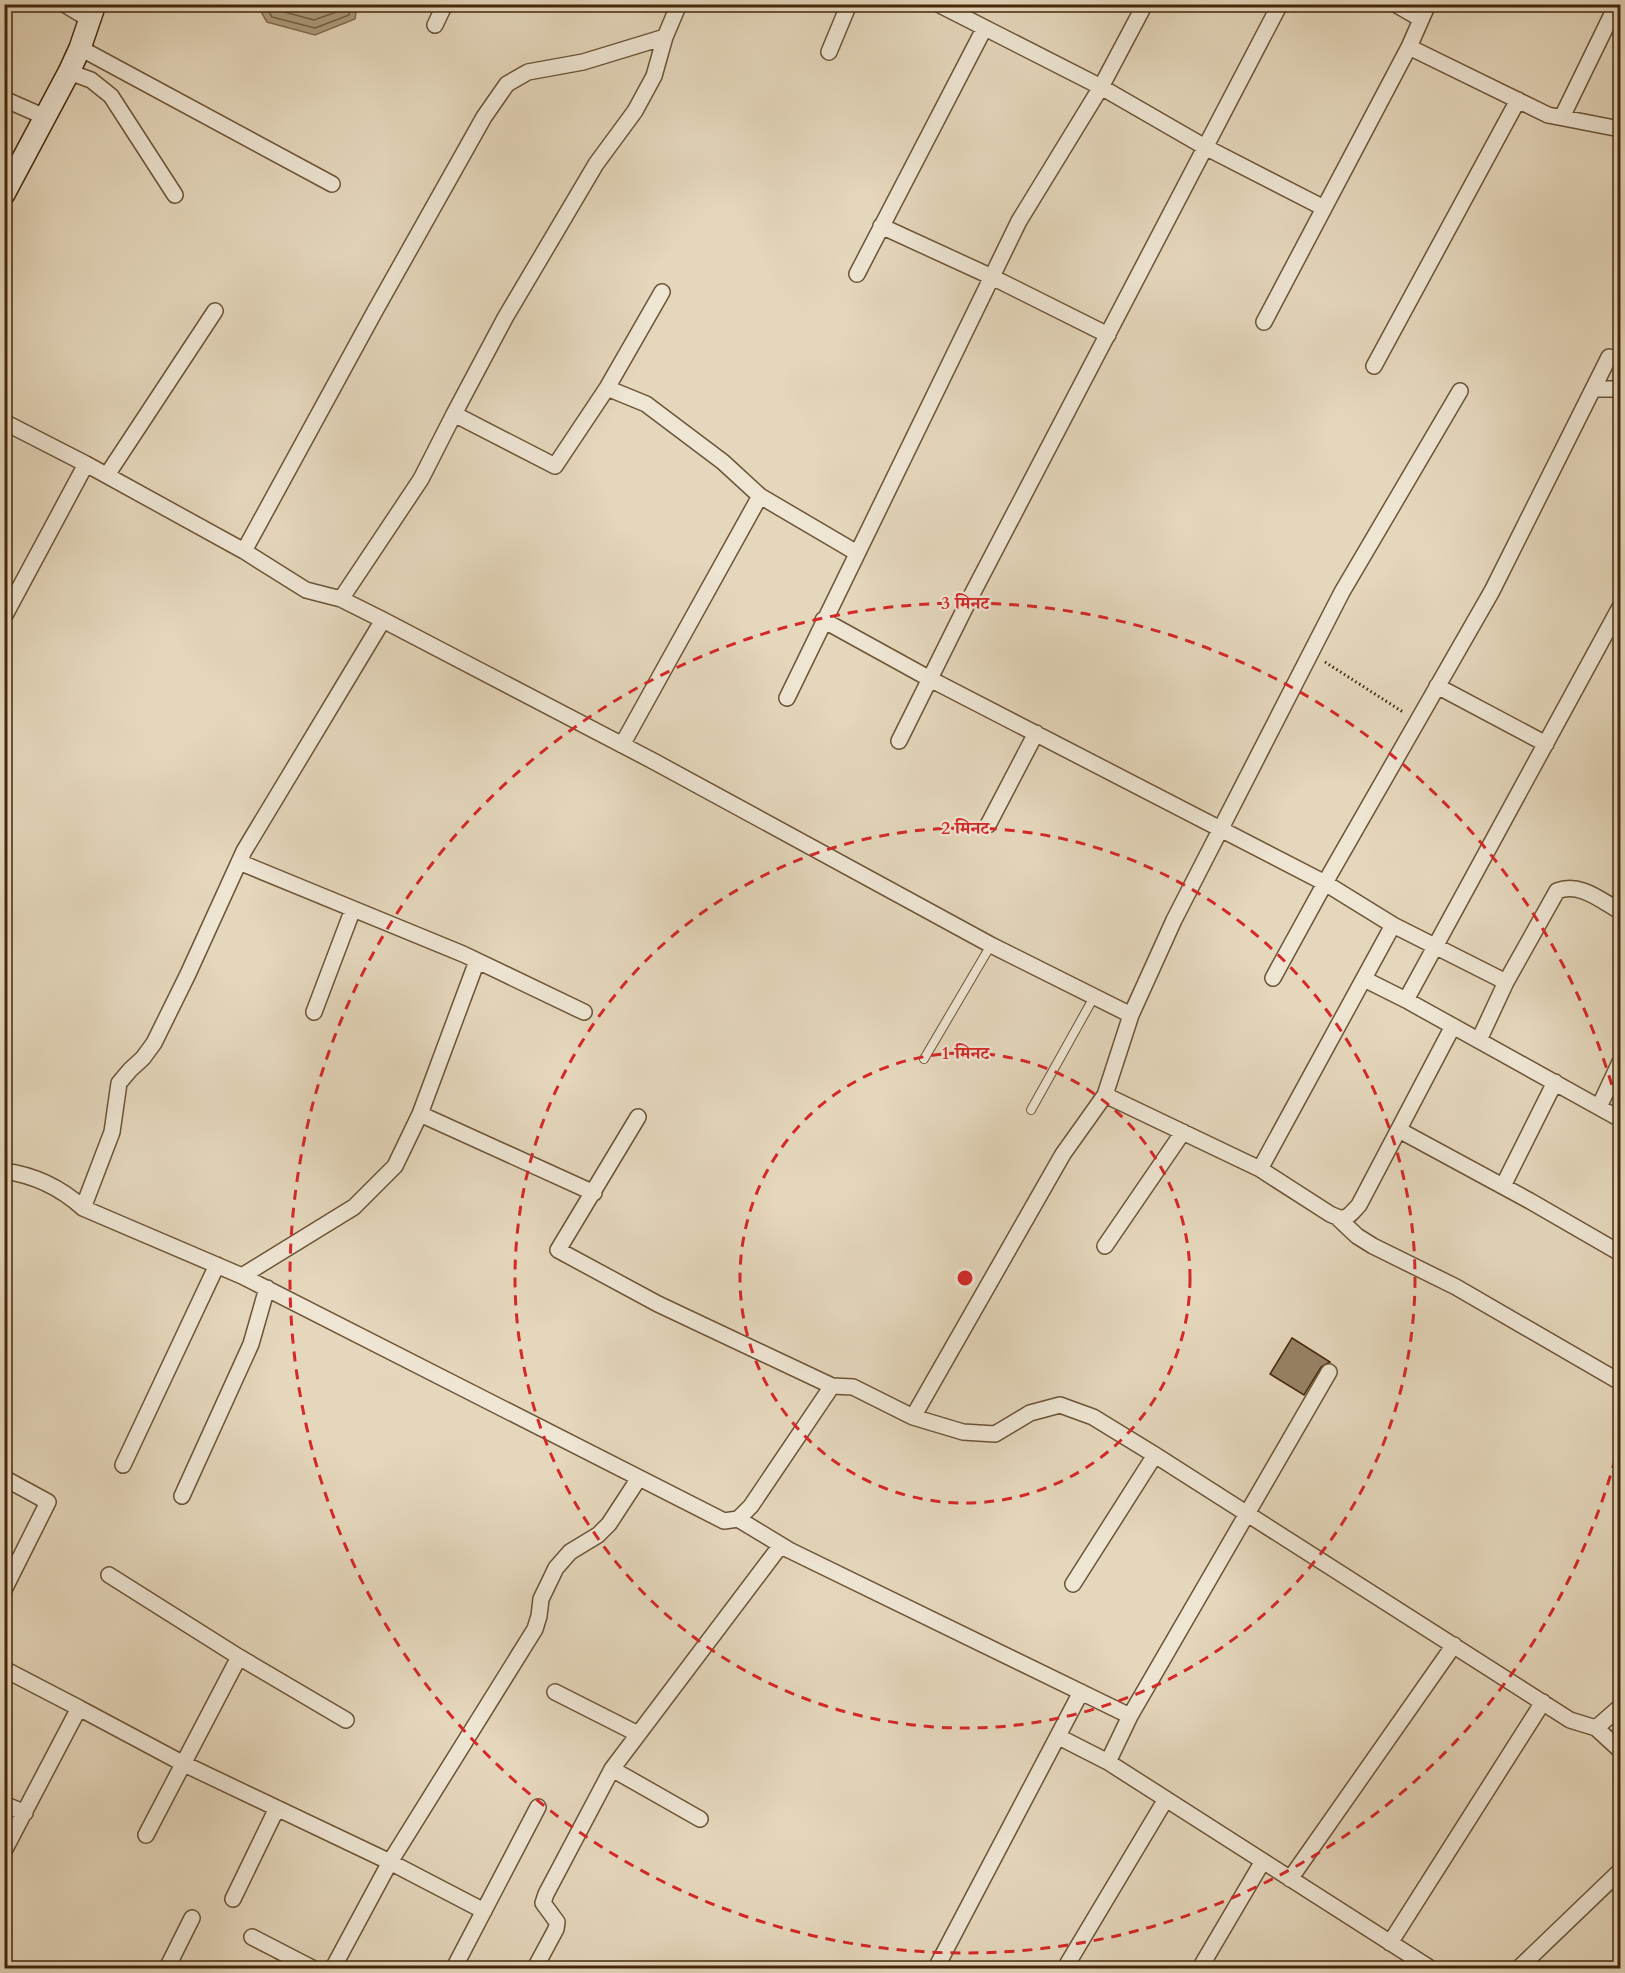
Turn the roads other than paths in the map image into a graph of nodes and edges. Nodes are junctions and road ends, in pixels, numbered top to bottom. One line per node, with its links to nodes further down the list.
1 (64, 4): 11 (street)
2 (445, 4): 13 (street)
3 (679, 4): 15 (street)
4 (849, 4): 18 (street)
5 (938, 4): 14 (street)
6 (1145, 4): 20 (street)
7 (1281, 4): 26 (street)
8 (1395, 4): 12 (street)
9 (1428, 4): 12 (street)
10 (1617, 4): 24 (street)
11 (92, 12): 17 (street)
12 (1421, 19): 16 (street)
13 (435, 25)
14 (984, 28): 20 (street); 31 (street)
15 (665, 37): 44 (street); 49 (street)
16 (1409, 47): 22 (street); 30 (street)
17 (80, 48): 19 (street); 27 (street)
18 (829, 52)
19 (69, 72): 23 (street); 29 (street)
20 (1101, 87): 26 (street); 33 (street)
21 (4, 99): 23 (street)
22 (1518, 100): 24 (street); 39 (street)
23 (45, 117): 28 (street)
24 (1562, 117): 25 (street)
25 (1620, 129)
26 (1205, 147): 30 (street); 37 (street)
27 (332, 184)
28 (4, 194)
29 (175, 195)
30 (1324, 208): 36 (street)
31 (881, 226): 32 (street); 33 (street)
32 (857, 274)
33 (992, 277): 37 (street); 50 (street)
34 (662, 292): 40 (street)
35 (214, 311): 47 (street)
36 (1264, 322)
37 (1108, 335): 57 (street)
38 (1609, 357): 41 (street)
39 (1374, 366)
40 (607, 388): 44 (street); 48 (street)
41 (1593, 389): 42 (street); 58 (street)
42 (1620, 389)
43 (1460, 391): 65 (street)
44 (454, 414): 51 (street)
45 (4, 422): 46 (street)
46 (86, 464): 47 (street); 53 (street)
47 (107, 475): 49 (street)
48 (760, 496): 50 (street); 63 (street)
49 (244, 551): 51 (street)
50 (857, 553): 55 (street)
51 (341, 599): 54 (street)
52 (1620, 607): 56 (street)
53 (4, 617)
54 (383, 620): 63 (street); 66 (street)
55 (823, 621): 57 (street); 59 (street)
56 (1616, 627): 62 (street)
57 (930, 679): 60 (street); 61 (street)
58 (1437, 686): 62 (street); 67 (street)
59 (787, 698)
60 (1036, 733): 64 (street); 65 (street)
61 (899, 741)
62 (1545, 744): 72 (street)
63 (622, 745): 71 (street)
64 (988, 825)
65 (1221, 828): 67 (street); 81 (street)
66 (239, 862): 68 (street); 99 (street)
67 (1325, 883): 70 (street); 74 (street)
68 (353, 909): 73 (street); 79 (street)
69 (1620, 911): 76 (street)
70 (1393, 925): 72 (street); 75 (street)
71 (992, 945): 77 (street); 84 (lane)
72 (1436, 946): 76 (street); 78 (street)
73 (477, 961): 80 (street); 90 (street)
74 (1273, 978)
75 (1364, 979): 78 (street); 95 (street)
76 (1506, 982): 83 (street)
77 (1094, 997): 81 (street); 89 (lane)
78 (1406, 999): 82 (street)
79 (314, 1012)
80 (584, 1012)
81 (1131, 1015): 87 (street)
82 (1453, 1026): 83 (street); 93 (street)
83 (1479, 1040): 86 (street)
84 (924, 1059)
85 (1620, 1062): 88 (street)
86 (1555, 1083): 88 (street); 97 (street)
87 (1105, 1095): 94 (street); 109 (street)
88 (1599, 1107): 92 (street)
89 (1031, 1110)
90 (420, 1114): 98 (street); 104 (street)
91 (638, 1117): 98 (street)
92 (1620, 1119)
93 (1399, 1130): 97 (street); 100 (street)
94 (1184, 1132): 95 (street); 101 (street)
95 (1260, 1169): 100 (street)
96 (4, 1171): 99 (street)
97 (1503, 1186): 102 (street)
98 (594, 1193): 108 (street)
99 (83, 1208): 103 (street)
100 (1339, 1219): 107 (street)
101 (1105, 1246)
102 (1620, 1253)
103 (217, 1265): 104 (street); 111 (street)
104 (242, 1276): 105 (street)
105 (267, 1288): 113 (street); 114 (street)
106 (1329, 1372): 115 (street)
107 (1620, 1382)
108 (832, 1386): 109 (street); 116 (street)
109 (913, 1417): 110 (street)
110 (1155, 1455): 115 (street); 119 (street)
111 (123, 1465)
112 (4, 1478): 120 (street)
113 (639, 1478): 116 (street); 147 (street)
114 (182, 1496)
115 (1247, 1512): 121 (street); 129 (street)
116 (738, 1519): 117 (street)
117 (781, 1545): 125 (street); 132 (street)
118 (109, 1575): 122 (street)
119 (1073, 1584)
120 (4, 1590)
121 (1454, 1645): 126 (street); 149 (street)
122 (239, 1657): 130 (street); 136 (street)
123 (4, 1669): 128 (street)
124 (555, 1692): 132 (street)
125 (1081, 1692): 129 (street); 133 (street)
126 (1543, 1702): 131 (street); 154 (street)
127 (1620, 1707): 131 (street)
128 (79, 1708): 136 (street); 142 (street)
129 (1130, 1716): 135 (street)
130 (346, 1720)
131 (1596, 1728): 134 (street)
132 (638, 1734): 137 (street)
133 (1059, 1737): 135 (street); 160 (street)
134 (1620, 1750)
135 (1108, 1762): 138 (street)
136 (182, 1763): 141 (street); 144 (street)
137 (612, 1769): 143 (street); 159 (street)
138 (1166, 1799): 146 (street); 161 (street)
139 (4, 1804): 142 (street)
140 (538, 1807): 151 (street)
141 (277, 1808): 147 (street); 150 (street)
142 (25, 1813): 145 (street)
143 (700, 1819)
144 (146, 1834)
145 (4, 1851)
146 (1263, 1861): 149 (street); 162 (street)
147 (390, 1862): 151 (street); 157 (street)
148 (1620, 1871): 164 (street)
149 (1290, 1879): 154 (street)
150 (233, 1899)
151 (484, 1911): 158 (street)
152 (192, 1918): 155 (street)
153 (252, 1937): 156 (street)
154 (1390, 1943): 163 (street)
155 (167, 1968)
156 (312, 1968)
157 (333, 1968)
158 (454, 1968)
159 (535, 1968)
160 (936, 1968)
161 (1065, 1968)
162 (1200, 1968)
163 (1430, 1968)
164 (1519, 1968)

